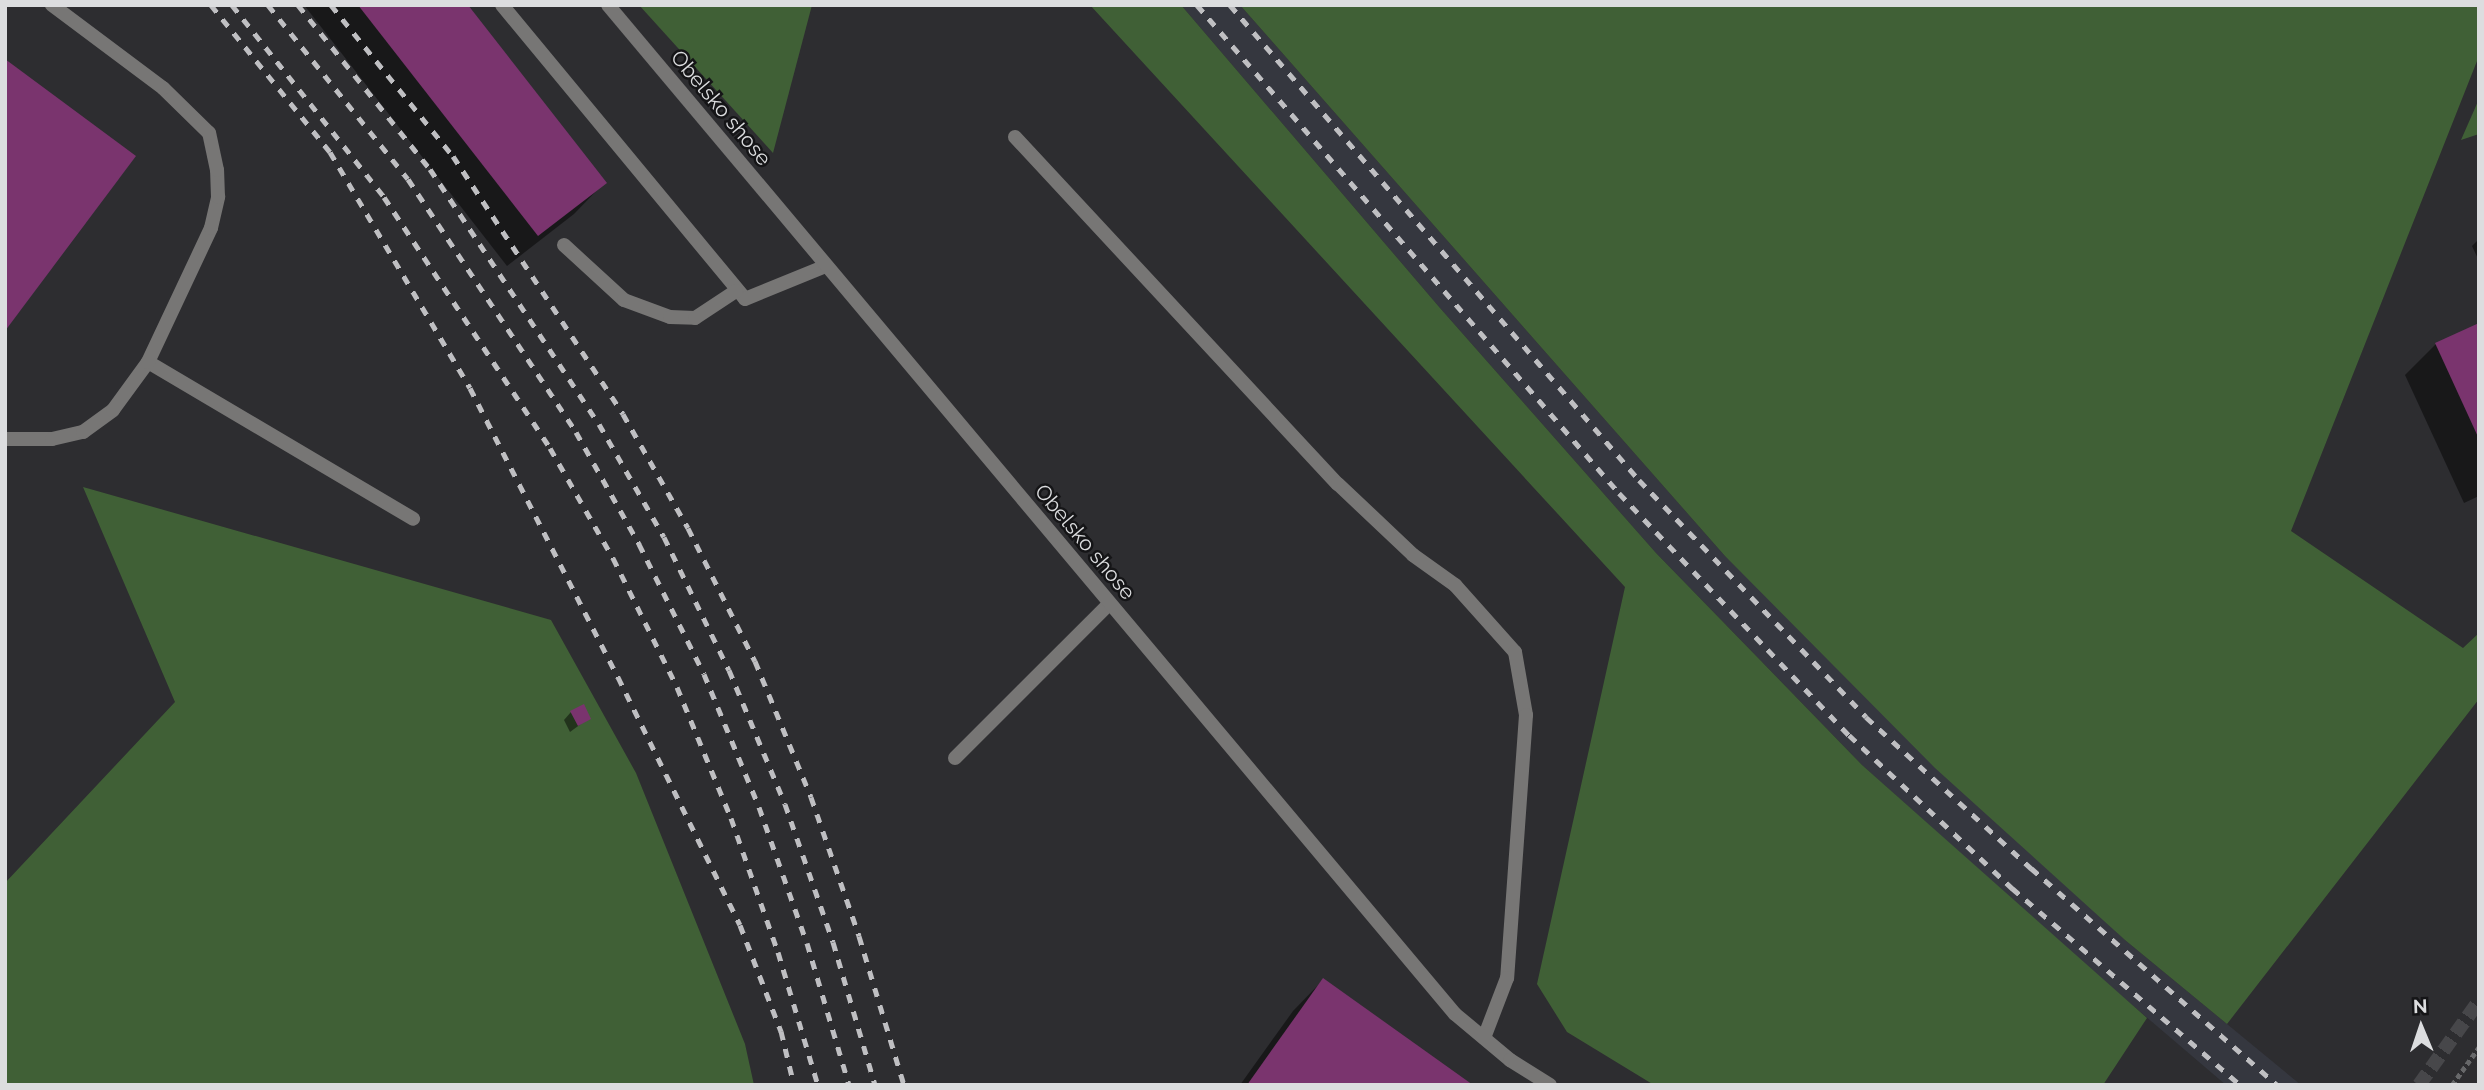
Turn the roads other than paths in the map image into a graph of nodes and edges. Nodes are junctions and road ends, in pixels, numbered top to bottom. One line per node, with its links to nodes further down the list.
1 (52, 5): 8 (street)
2 (502, 5): 7 (street)
3 (608, 5): 6 (street, Obelsko shose)
4 (1015, 136): 13 (street)
5 (564, 245): 7 (street)
6 (826, 266): 7 (street); 11 (street, Obelsko shose)
7 (736, 291)
8 (148, 362): 9 (street); 10 (street)
9 (5, 439)
10 (414, 519)
11 (1109, 604): 12 (street); 13 (street, Obelsko shose)
12 (955, 758)
13 (1484, 1038): 14 (street, Obelsko shose)
14 (1550, 1085)

